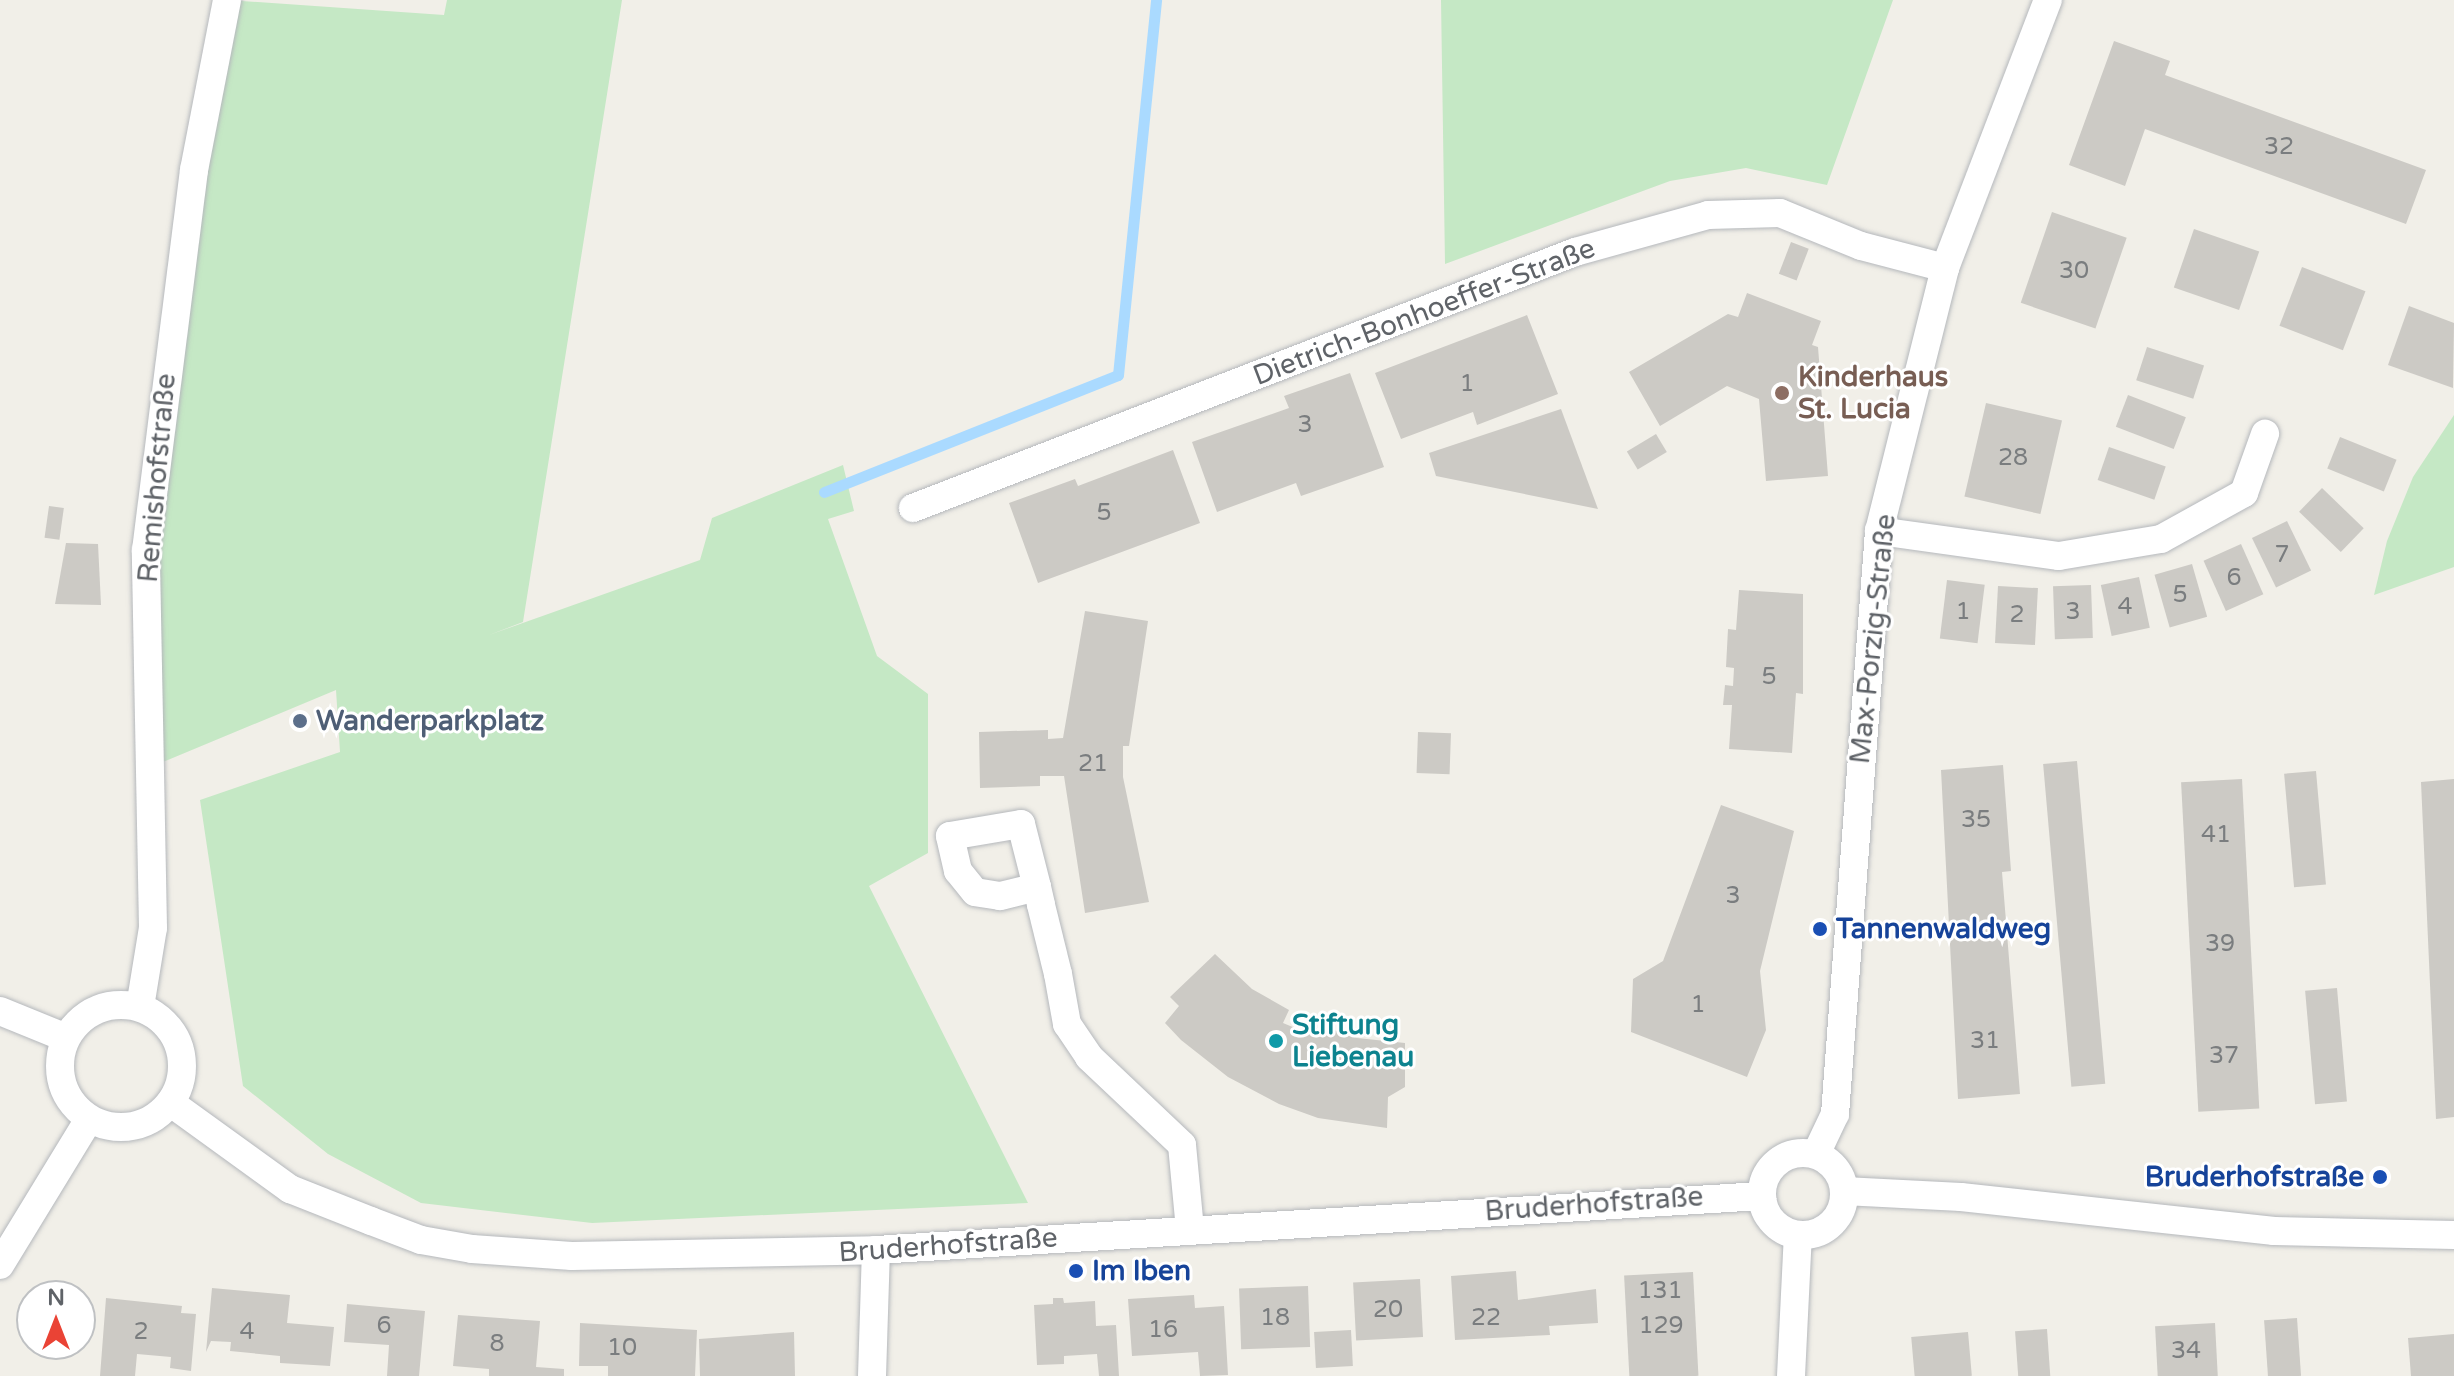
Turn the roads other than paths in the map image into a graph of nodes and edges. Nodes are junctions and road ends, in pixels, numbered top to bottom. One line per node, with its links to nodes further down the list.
1 (227, 0): 8 (street, Remishofstraße)
2 (2048, 0): 3 (street, Max-Porzig-Straße)
3 (1945, 268): 5 (street, Dietrich-Bonhoeffer-Straße); 6 (street, Max-Porzig-Straße)
4 (2265, 434): 6 (street)
5 (913, 508)
6 (1879, 531): 13 (street, Max-Porzig-Straße)
7 (1037, 887): 16 (street)
8 (140, 1007): 10 (street); 11 (street)
9 (0, 1011): 10 (street)
10 (66, 1038): 12 (street)
11 (171, 1103): 12 (street); 19 (street, Bruderhofstraße)
12 (89, 1119): 20 (street)
13 (1816, 1154): 14 (street); 15 (street)
14 (1844, 1191): 17 (street); 18 (street)
15 (1762, 1196): 16 (street, Bruderhofstraße); 17 (street)
16 (1190, 1230): 19 (street, Bruderhofstraße)
17 (1798, 1235): 22 (street)
18 (2454, 1235)
19 (876, 1250): 21 (street)
20 (0, 1265)
21 (872, 1376)
22 (1791, 1376)

